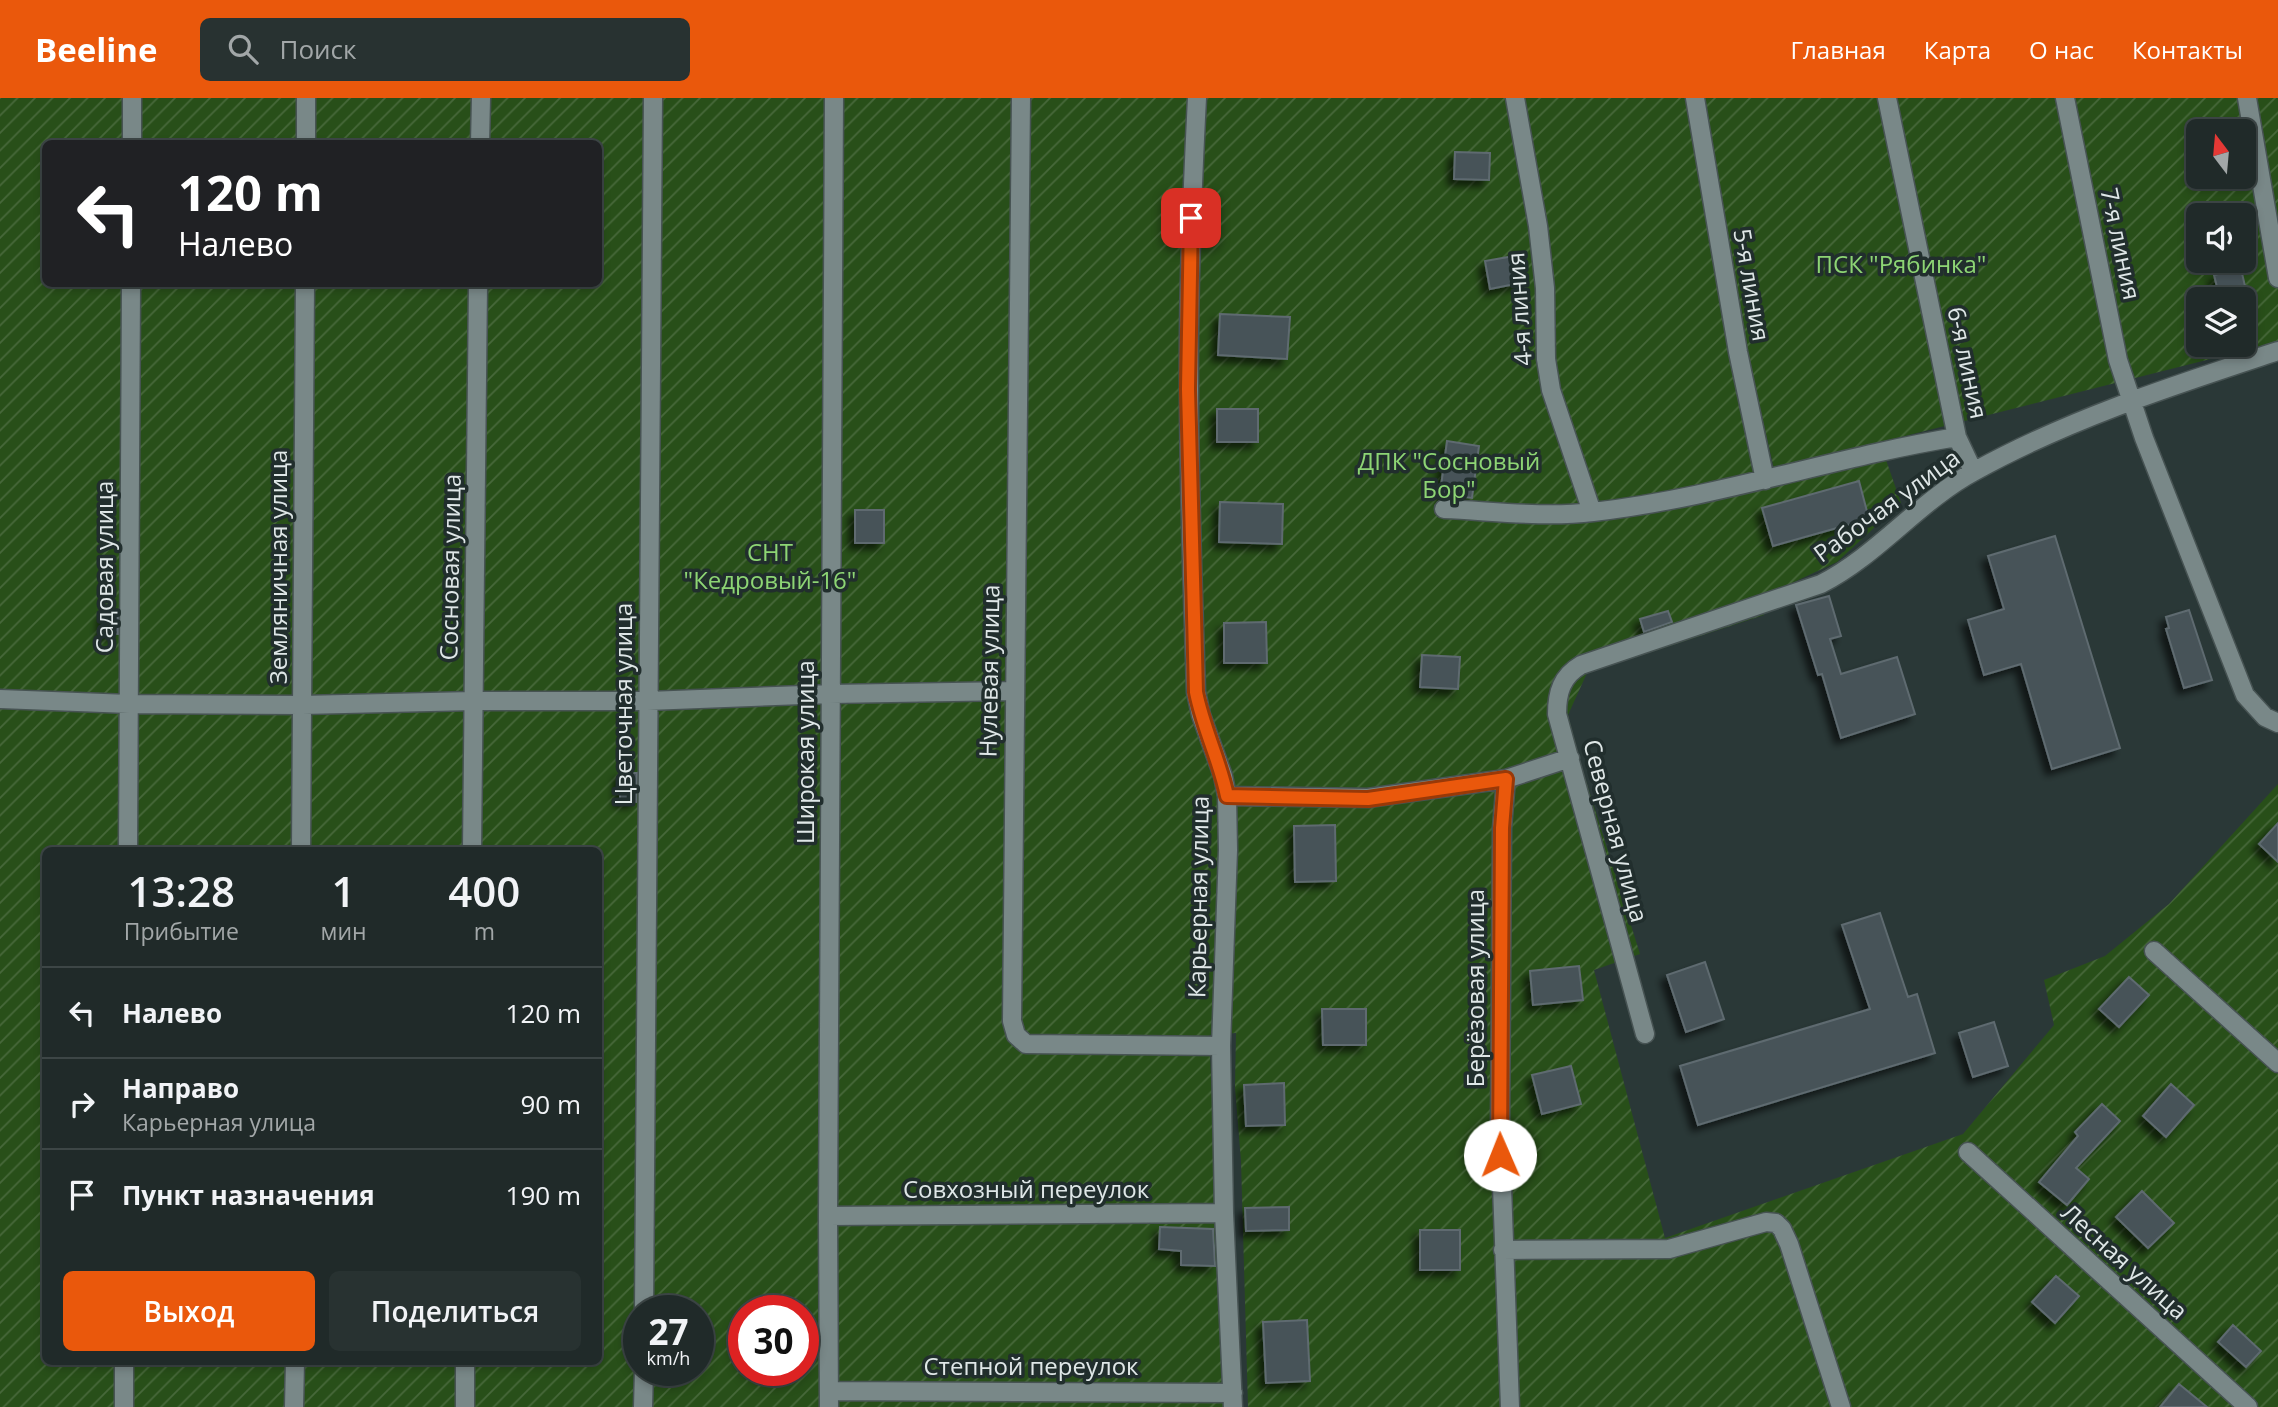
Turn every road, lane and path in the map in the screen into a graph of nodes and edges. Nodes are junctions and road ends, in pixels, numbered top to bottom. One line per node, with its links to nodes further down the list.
1 (132, 98): 13 (street)
2 (306, 98): 14 (street)
3 (481, 98): 15 (street)
4 (653, 98): 32 (street, Цветочная улица)
5 (834, 98): 29 (street, Широкая улица)
6 (1021, 98): 28 (street, Нулевая улица)
7 (1197, 98): 38 (street, Карьерная улица)
8 (1515, 98): 26 (street, 4-я линия)
9 (1695, 98): 24 (street, 5-я линия)
10 (1887, 98): 22 (street, 6-я линия)
11 (2065, 98): 21 (street, 7-я линия)
12 (2247, 98): 16 (street)
13 (132, 140)
14 (306, 140)
15 (480, 140)
16 (2278, 278)
17 (131, 287): 33 (street, Садовая улица)
18 (305, 287): 34 (street, Земляничная улица)
19 (478, 287): 31 (street, Сосновая улица)
20 (2278, 351): 21 (street, Рабочая улица)
21 (2131, 400): 23 (street, Рабочая улица); 35 (street, 7-я линия)
22 (1957, 437): 23 (street, 6-я линия); 24 (street)
23 (1973, 471): 27 (street, Рабочая улица)
24 (1765, 480): 26 (street)
25 (1444, 509): 26 (street)
26 (1592, 512)
27 (1598, 660): 36 (street, Северная улица)
28 (1014, 691): 29 (street); 44 (street, Нулевая улица)
29 (830, 694): 32 (street); 48 (street, Широкая улица)
30 (0, 699): 33 (street)
31 (473, 701): 32 (street); 34 (street); 41 (street, Сосновая улица)
32 (648, 701): 50 (street, Цветочная улица)
33 (129, 705): 34 (street); 39 (street, Садовая улица)
34 (302, 705): 40 (street, Земляничная улица)
35 (2278, 723)
36 (1570, 758): 37 (street); 43 (street, Северная улица)
37 (1506, 779): 38 (street); 49 (street, Берёзовая улица)
38 (1227, 796): 44 (street, Карьерная улица)
39 (128, 847)
40 (301, 847)
41 (472, 847)
42 (2154, 951): 45 (street)
43 (1645, 1034)
44 (1221, 1046): 47 (street, Карьерная улица)
45 (2278, 1063)
46 (1968, 1152): 63 (street, Лесная улица)
47 (1224, 1213): 48 (street, Совхозный переулок); 56 (street, Карьерная улица)
48 (828, 1216): 55 (street, Широкая улица)
49 (1503, 1250): 61 (street, Берёзовая улица); 62 (street)
50 (644, 1295)
51 (124, 1365): 57 (street)
52 (295, 1365): 58 (street)
53 (466, 1365): 59 (street)
54 (644, 1386): 60 (street)
55 (829, 1399): 56 (street, Степной переулок)
56 (1233, 1400)
57 (124, 1407)
58 (294, 1407)
59 (465, 1407)
60 (643, 1407)
61 (1510, 1407)
62 (1841, 1407)
63 (2248, 1407)

